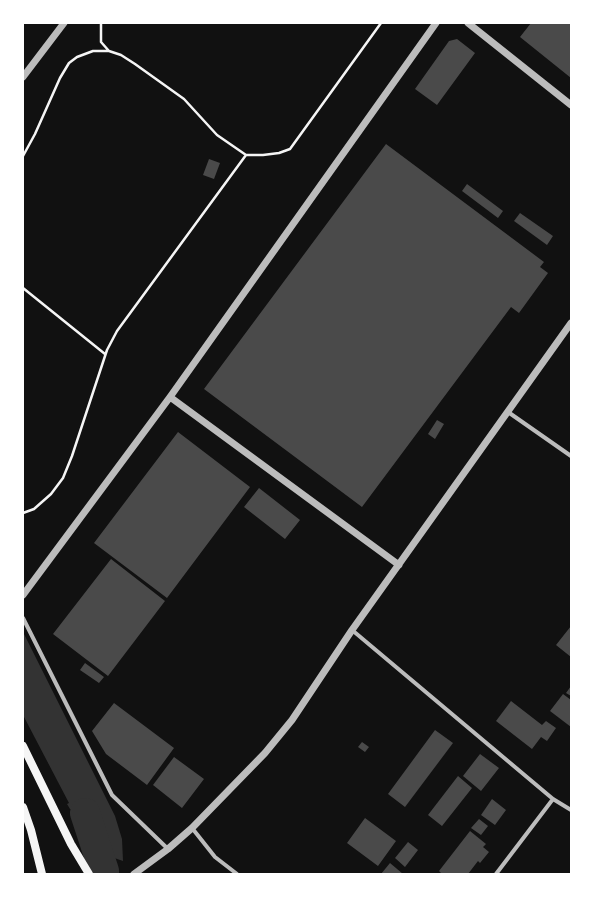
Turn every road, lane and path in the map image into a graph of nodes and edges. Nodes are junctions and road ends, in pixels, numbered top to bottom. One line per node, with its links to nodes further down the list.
1 (64, 23): 7 (street)
2 (101, 23): 6 (path)
3 (381, 23): 9 (path)
4 (436, 23): 14 (street)
5 (468, 23): 8 (street)
6 (109, 51): 9 (path); 10 (path)
7 (23, 77)
8 (571, 105)
9 (246, 155): 13 (path)
10 (23, 156)
11 (23, 288): 13 (path)
12 (571, 323): 15 (street)
13 (106, 354): 17 (path)
14 (170, 397): 18 (street); 19 (street)
15 (508, 412): 16 (street); 18 (street)
16 (571, 456)
17 (23, 513)
18 (399, 565): 21 (street)
19 (23, 595)
20 (23, 618): 27 (street)
21 (352, 630): 23 (street); 26 (street)
22 (23, 746): 29 (main road)
23 (553, 798): 25 (street); 32 (street)
24 (23, 807): 28 (main road)
25 (571, 810)
26 (192, 828): 27 (street); 31 (street)
27 (168, 849): 30 (street)
28 (42, 874)
29 (89, 874)
30 (134, 874)
31 (237, 874)
32 (496, 874)

